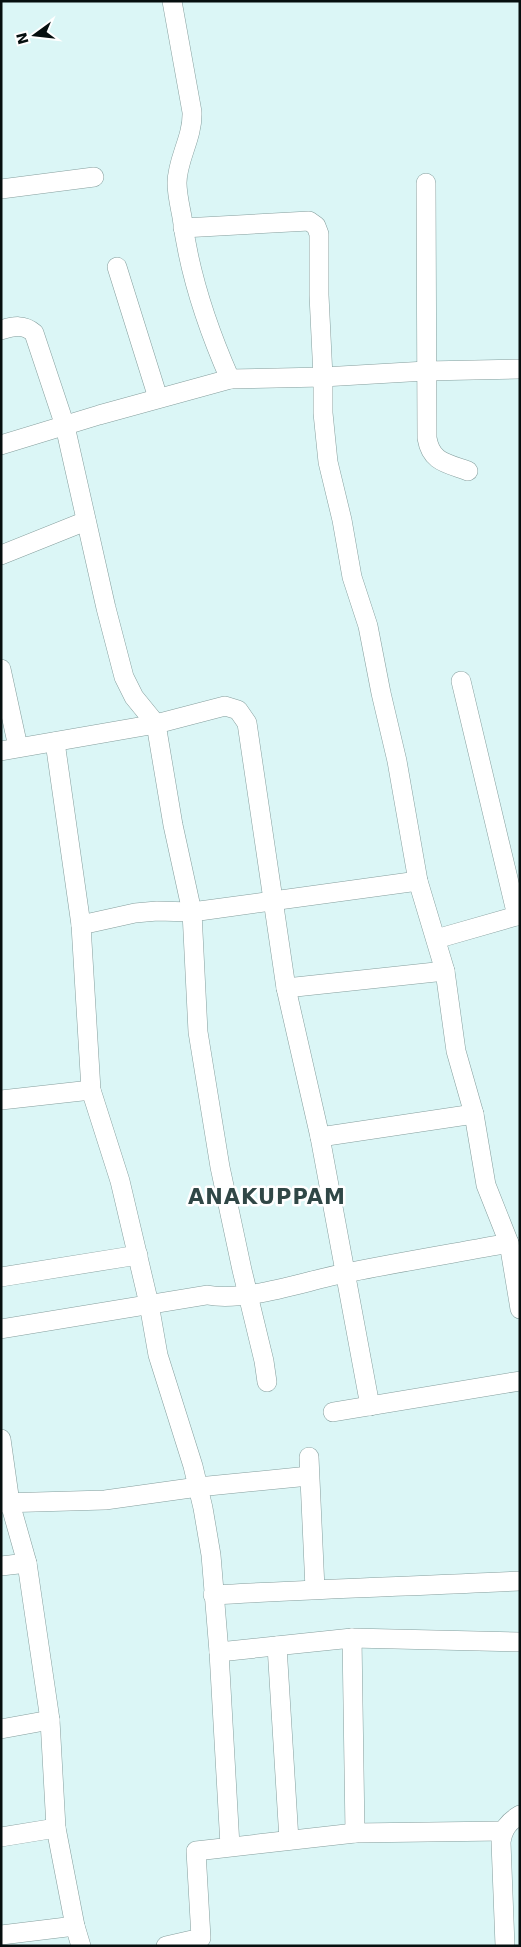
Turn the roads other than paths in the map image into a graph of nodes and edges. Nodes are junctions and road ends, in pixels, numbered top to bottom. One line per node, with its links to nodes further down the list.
1 (172, 1): 5 (street)
2 (94, 177): 4 (street)
3 (426, 183): 9 (street)
4 (1, 190)
5 (183, 228): 10 (street); 11 (street)
6 (117, 266): 12 (street)
7 (1, 330): 13 (street)
8 (520, 369): 9 (street)
9 (426, 371): 10 (street); 15 (street)
10 (323, 377): 11 (street); 23 (street)
11 (230, 379): 12 (street)
12 (158, 398): 13 (street)
13 (65, 426): 14 (street); 16 (street)
14 (1, 445)
15 (468, 471)
16 (86, 521): 17 (street); 20 (street)
17 (1, 554)
18 (1, 669): 22 (street)
19 (461, 682): 26 (street)
20 (156, 724): 21 (street); 24 (street); 25 (street)
21 (55, 742): 22 (street); 27 (street)
22 (10, 749)
23 (418, 881): 24 (street); 28 (street)
24 (274, 900): 25 (street); 30 (street)
25 (192, 912): 27 (street); 39 (street)
26 (518, 915): 28 (street)
27 (81, 926): 31 (street)
28 (436, 938): 29 (street)
29 (445, 971): 30 (street); 33 (street)
30 (286, 988): 34 (street)
31 (90, 1090): 32 (street); 36 (street)
32 (1, 1100)
33 (474, 1114): 34 (street); 35 (street)
34 (320, 1137): 37 (street)
35 (509, 1243): 37 (street); 41 (street)
36 (138, 1255): 38 (street); 40 (street)
37 (346, 1273): 39 (street); 45 (street)
38 (1, 1277)
39 (249, 1294): 40 (street); 44 (street)
40 (150, 1304): 42 (street); 50 (street)
41 (520, 1309)
42 (1, 1329)
43 (520, 1380): 45 (street)
44 (267, 1382)
45 (370, 1406): 46 (street)
46 (333, 1412)
47 (1, 1439): 51 (street)
48 (309, 1457): 49 (street)
49 (309, 1476): 50 (street); 55 (street)
50 (198, 1487): 51 (street); 56 (street)
51 (5, 1503): 52 (street)
52 (27, 1563): 53 (street); 61 (street)
53 (1, 1566)
54 (520, 1581): 55 (street)
55 (315, 1588): 56 (street)
56 (213, 1595): 60 (street)
57 (352, 1638): 58 (street); 59 (street); 66 (street)
58 (520, 1642)
59 (277, 1646): 60 (street); 68 (street)
60 (219, 1652): 69 (street)
61 (50, 1720): 62 (street); 64 (street)
62 (1, 1729)
63 (520, 1815): 65 (street)
64 (56, 1828): 67 (street); 70 (street)
65 (502, 1831): 66 (street); 74 (street)
66 (355, 1833): 68 (street)
67 (1, 1837)
68 (290, 1840): 69 (street)
69 (230, 1846): 73 (street)
70 (75, 1926): 71 (street); 72 (street)
71 (1, 1935)
72 (81, 1946)
73 (166, 1946)
74 (505, 1946)

